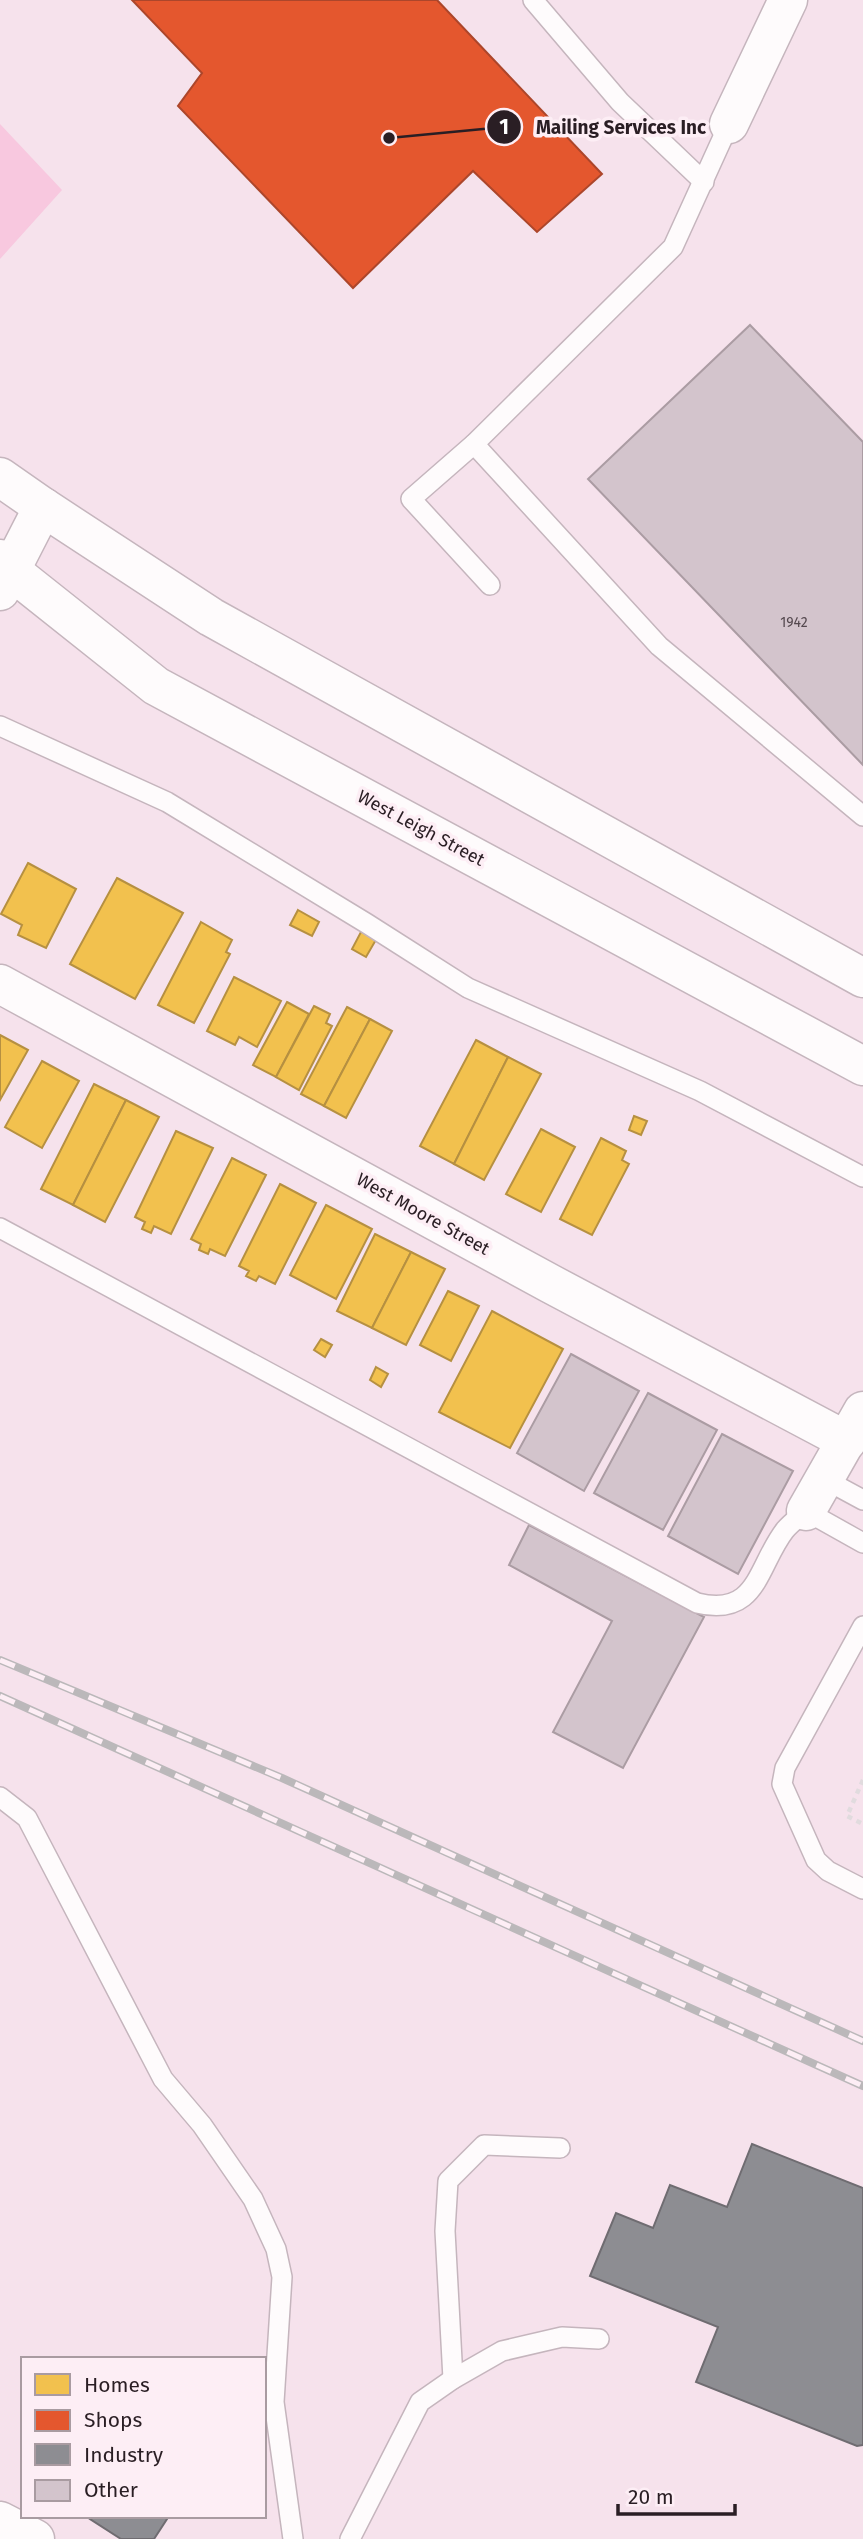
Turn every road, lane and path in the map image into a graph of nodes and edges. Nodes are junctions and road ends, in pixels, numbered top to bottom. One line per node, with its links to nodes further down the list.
1 (533, 0): 4 (lane)
2 (788, 0): 3 (street)
3 (729, 124): 4 (lane)
4 (704, 182): 5 (lane)
5 (474, 444): 9 (lane); 11 (lane)
6 (0, 477): 7 (street)
7 (43, 507): 8 (street); 12 (street)
8 (4, 573): 14 (street, West Leigh Street)
9 (490, 585)
10 (0, 726): 15 (lane)
11 (863, 816)
12 (863, 978)
13 (0, 984): 17 (street, West Moore Street)
14 (863, 1066)
15 (863, 1177)
16 (0, 1228): 18 (lane)
17 (855, 1426): 18 (street)
18 (816, 1495): 19 (lane); 20 (lane)
19 (863, 1500)
20 (863, 1543)
21 (863, 1626): 25 (lane)
22 (863, 1780): 24 (path)
23 (0, 1797): 31 (lane)
24 (863, 1824)
25 (863, 1889)
26 (560, 2148): 28 (lane)
27 (599, 2339): 28 (lane)
28 (453, 2379): 32 (lane)
29 (0, 2521): 30 (street)
30 (35, 2539)
31 (293, 2539)
32 (350, 2539)

